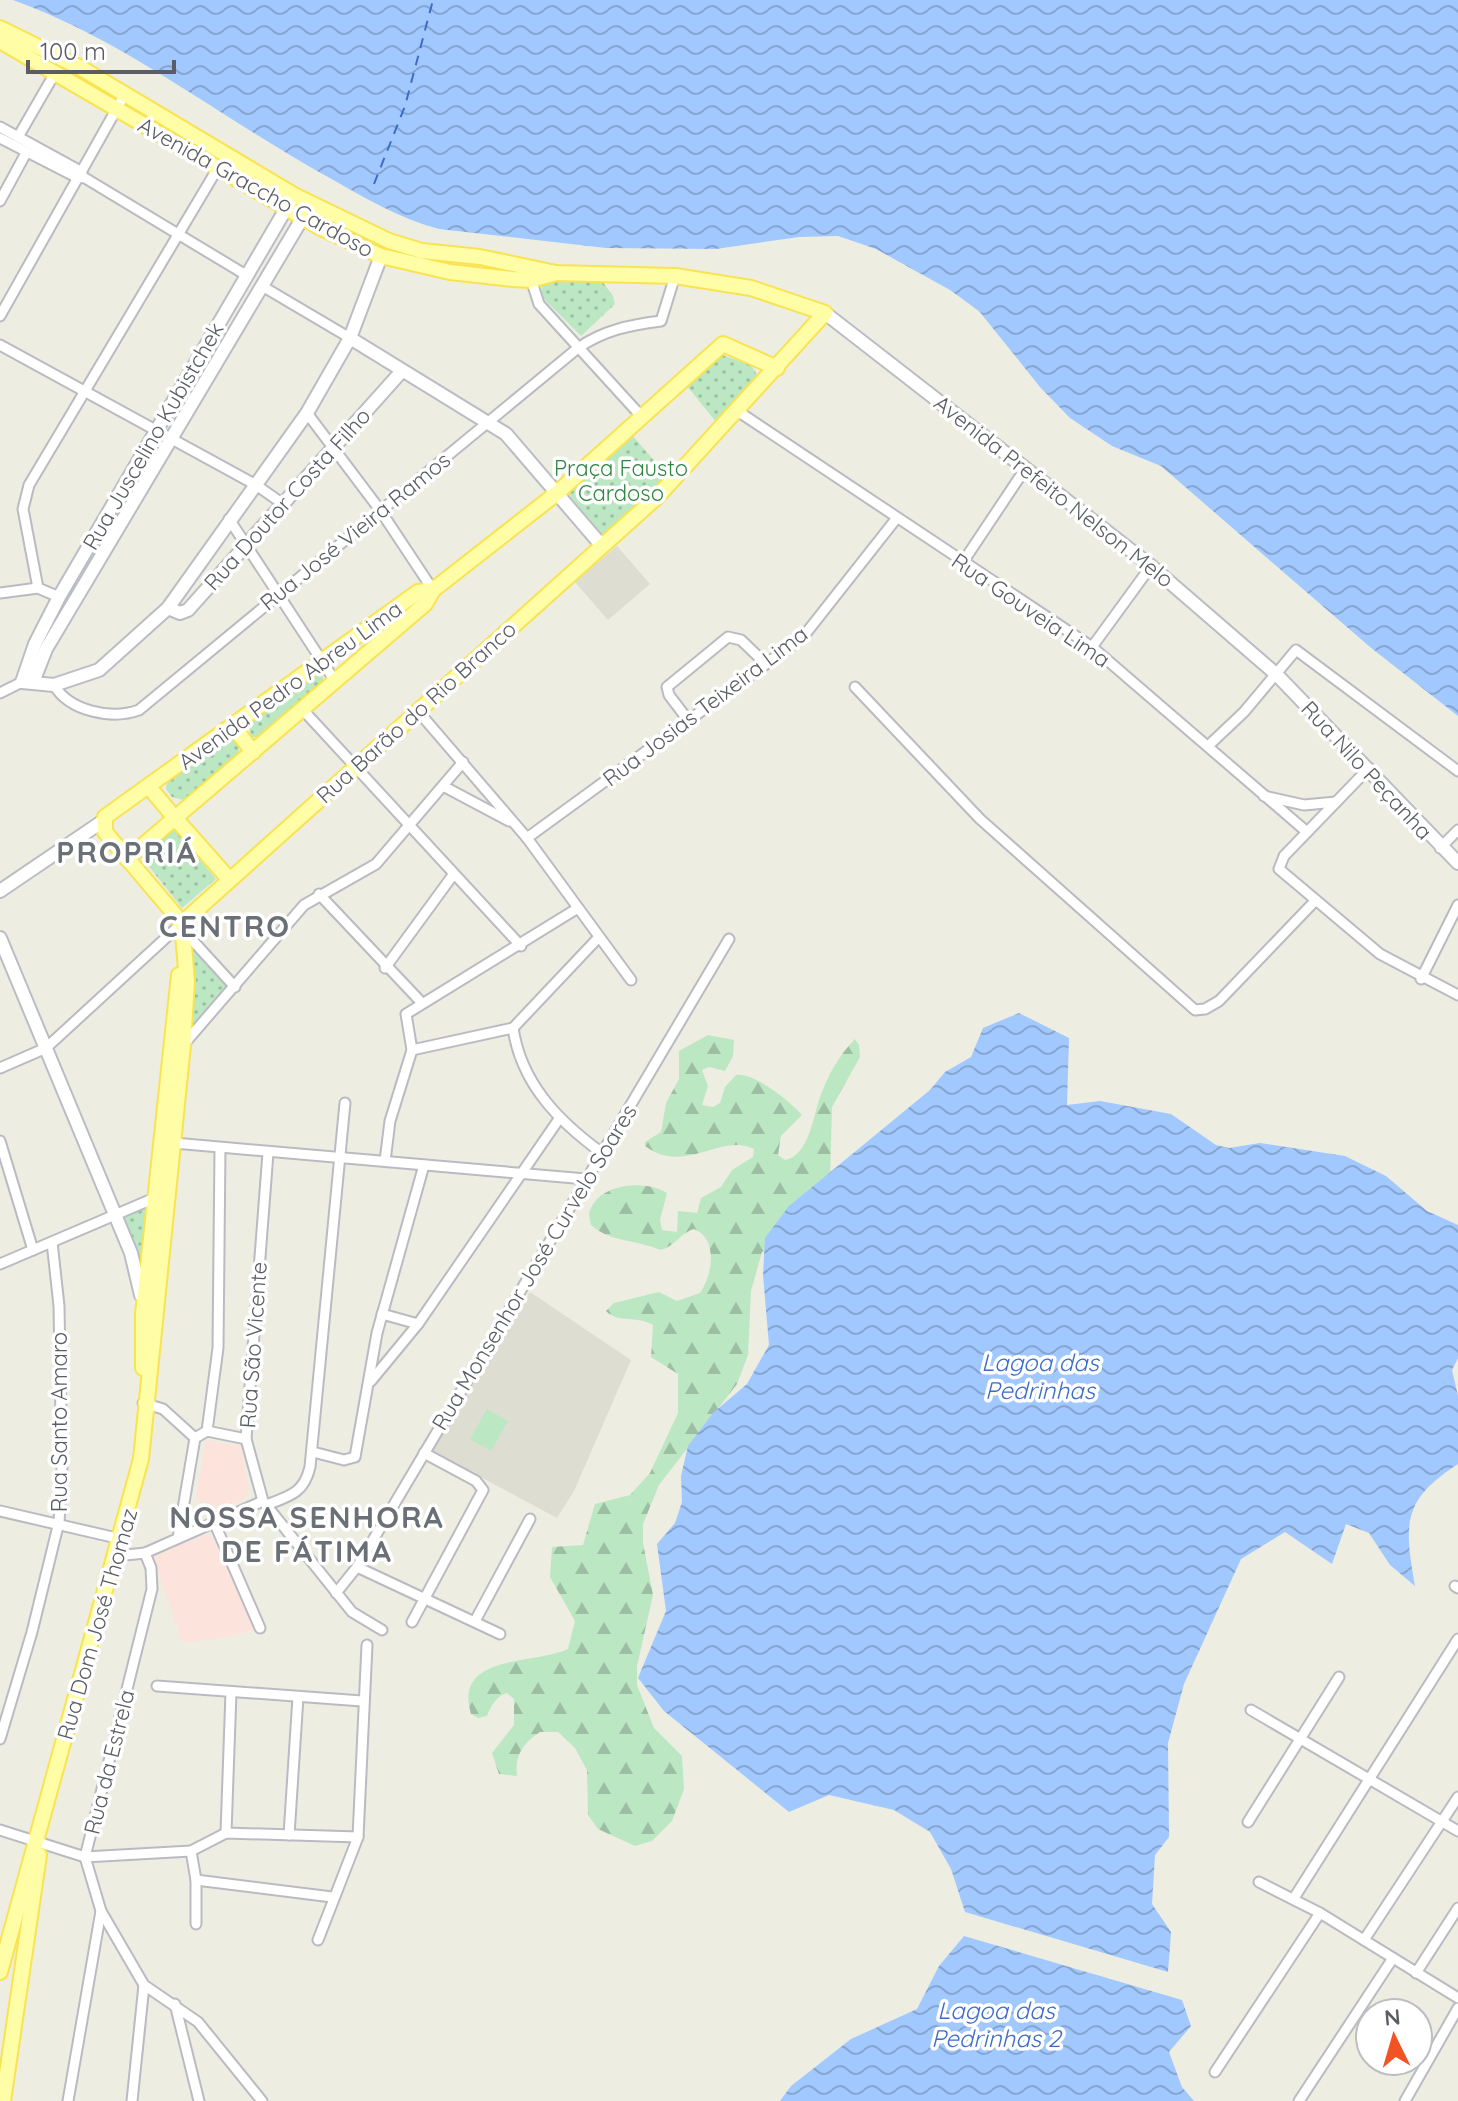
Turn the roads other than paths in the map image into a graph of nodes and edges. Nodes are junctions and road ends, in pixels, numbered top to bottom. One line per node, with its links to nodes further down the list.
1 (0, 28): 3 (main road, Avenida Graccho Cardoso)
2 (0, 41): 4 (main road, Avenida Graccho Cardoso)
3 (81, 68): 5 (main road); 6 (main road, Avenida Graccho Cardoso)
4 (55, 73): 5 (main road, Avenida Graccho Cardoso); 9 (street)
5 (72, 83): 7 (main road, Avenida Graccho Cardoso)
6 (125, 94): 7 (street); 12 (main road, Avenida Graccho Cardoso)
7 (115, 110): 13 (main road, Avenida Graccho Cardoso); 14 (street)
8 (0, 127): 9 (street)
9 (18, 137): 14 (street)
10 (0, 138): 11 (street)
11 (26, 153): 14 (street); 16 (street)
12 (227, 153): 13 (street); 15 (main road, Avenida Graccho Cardoso)
13 (218, 167): 18 (main road, Avenida Graccho Cardoso); 20 (street)
14 (81, 175): 20 (street); 29 (street)
15 (294, 195): 17 (main road, Avenida Graccho Cardoso); 18 (street, Rua Juscelino Kubistchek)
16 (0, 201)
17 (314, 203): 19 (street, Rua Juscelino Kubistchek); 24 (main road, Avenida Graccho Cardoso)
18 (286, 208): 19 (main road, Avenida Graccho Cardoso); 22 (street, Rua Juscelino Kubistchek)
19 (302, 216): 21 (main road, Avenida Graccho Cardoso); 23 (street, Rua Juscelino Kubistchek)
20 (180, 235): 25 (street); 35 (street)
21 (381, 256): 24 (main road, Avenida Graccho Cardoso); 30 (street)
22 (256, 258): 23 (street); 25 (street, Rua Juscelino Kubistchek)
23 (274, 267): 27 (street, Rua Juscelino Kubistchek)
24 (530, 273): 26 (main road); 32 (street)
25 (246, 275): 40 (street, Rua Juscelino Kubistchek)
26 (675, 276): 28 (main road); 32 (street, Rua José Vieira Ramos)
27 (262, 286): 30 (street); 41 (street, Rua Juscelino Kubistchek)
28 (825, 313): 33 (main road); 43 (street, Avenida Prefeito Nelson Melo)
29 (0, 316)
30 (350, 338): 34 (street); 37 (street)
31 (0, 345): 35 (street)
32 (578, 348): 38 (street); 39 (street, Rua José Vieira Ramos)
33 (777, 368): 36 (main road); 38 (main road)
34 (401, 372): 39 (street); 42 (street, Rua Doutor Costa Filho)
35 (86, 391): 40 (street); 54 (street)
36 (736, 410): 49 (street, Rua Gouveia Lima); 51 (main road)
37 (307, 413): 42 (street); 44 (street)
38 (641, 416): 45 (main road)
39 (487, 424): 45 (street); 47 (street, Rua José Vieira Ramos)
40 (156, 432): 41 (street); 58 (street, Rua Juscelino Kubistchek)
41 (172, 439): 44 (street); 60 (street, Rua Juscelino Kubistchek)
42 (332, 450): 46 (street, Rua Doutor Costa Filho); 47 (street)
43 (1025, 469): 52 (street); 53 (street, Avenida Prefeito Nelson Melo)
44 (256, 485): 46 (street); 48 (street)
45 (557, 493): 51 (street); 55 (main road, Avenida Pedro Abreu Lima)
46 (283, 504): 50 (street, Rua Doutor Costa Filho)
47 (380, 510): 55 (street); 57 (street, Rua José Vieira Ramos)
48 (229, 519): 50 (street); 59 (street)
49 (896, 519): 52 (street, Rua Gouveia Lima); 63 (street, Rua Josias Teixeira Lima)
50 (247, 546): 57 (street); 59 (street, Rua Doutor Costa Filho)
51 (602, 546): 71 (main road, Rua Barão do Rio Branco)
52 (963, 562): 61 (street, Rua Gouveia Lima)
53 (1151, 566): 61 (street); 64 (street, Avenida Prefeito Nelson Melo)
54 (38, 588): 56 (street); 58 (street)
55 (433, 590): 62 (main road, Avenida Pedro Abreu Lima); 65 (main road, Avenida Pedro Abreu Lima)
56 (0, 593)
57 (277, 594): 62 (street); 67 (street, Rua José Vieira Ramos)
58 (59, 597): 60 (street, Rua Juscelino Kubistchek)
59 (168, 608): 67 (street)
60 (40, 647): 66 (street, Rua Juscelino Kubistchek)
61 (1092, 647): 74 (street, Rua Gouveia Lima)
62 (322, 662): 65 (street); 73 (main road, Avenida Pedro Abreu Lima)
63 (766, 664): 72 (street, Rua Josias Teixeira Lima); 72 (street)
64 (1277, 675): 74 (street); 78 (street, Rua Nilo Peçanha); 79 (street)
65 (335, 681): 70 (main road, Avenida Pedro Abreu Lima)
66 (27, 682): 67 (street); 69 (street)
67 (54, 685)
68 (855, 687): 98 (street)
69 (0, 693)
70 (303, 710): 75 (main road, Avenida Pedro Abreu Lima); 77 (street)
71 (417, 710): 76 (street); 77 (main road, Rua Barão do Rio Branco)
72 (688, 720): 90 (street, Rua Josias Teixeira Lima)
73 (233, 726): 75 (main road); 81 (main road, Avenida Pedro Abreu Lima)
74 (1208, 746): 82 (street, Rua Gouveia Lima)
75 (253, 752): 84 (main road, Avenida Pedro Abreu Lima)
76 (463, 762): 80 (street); 86 (street)
77 (355, 766): 87 (street); 95 (main road, Rua Barão do Rio Branco)
78 (1369, 768): 83 (street); 91 (street, Rua Nilo Peçanha)
79 (1458, 771)
80 (443, 786): 86 (street); 87 (street)
81 (149, 787): 84 (main road); 85 (main road, Avenida Pedro Abreu Lima)
82 (1257, 793): 83 (street); 89 (street, Rua Gouveia Lima)
83 (1336, 802): 89 (street)
84 (175, 818): 92 (main road, Avenida Pedro Abreu Lima); 95 (main road)
85 (103, 821): 92 (main road); 96 (street)
86 (515, 824): 90 (street)
87 (409, 827): 94 (street); 97 (street)
88 (1458, 830): 91 (street)
89 (1307, 832): 98 (street)
90 (527, 838): 100 (street)
91 (1440, 848): 93 (street, Rua Nilo Peçanha)
92 (127, 859): 101 (main road)
93 (1458, 863)
94 (453, 875): 105 (street); 106 (street)
95 (229, 879): 101 (main road, Rua Barão do Rio Branco)
96 (0, 891)
97 (319, 894): 106 (street); 109 (street)
98 (1315, 901): 107 (street)
99 (1458, 905): 107 (street)
100 (578, 908): 102 (street); 105 (street)
101 (182, 926): 109 (street); 113 (street); 114 (main road)
102 (599, 937): 108 (street); 112 (street)
103 (0, 938): 113 (street)
104 (729, 939): 123 (street, Rua Monsenhor José Curvelo Soares)
105 (521, 946): 111 (street)
106 (385, 968): 111 (street)
107 (1421, 979): 110 (street)
108 (631, 980)
109 (235, 987): 114 (street)
110 (1458, 995)
111 (421, 1002): 115 (street)
112 (513, 1028): 115 (street); 118 (street)
113 (46, 1048): 116 (street); 130 (street)
114 (177, 1049): 120 (main road); 129 (main road)
115 (412, 1050): 125 (street)
116 (0, 1068)
117 (345, 1103): 124 (street)
118 (559, 1119): 123 (street); 127 (street)
119 (0, 1141): 132 (street)
120 (174, 1143): 121 (street); 129 (main road)
121 (220, 1148): 122 (street); 140 (street)
122 (268, 1153): 124 (street); 142 (street, Rua São Vicente)
123 (602, 1153): 128 (street, Rua Monsenhor José Curvelo Soares)
124 (341, 1158): 125 (street); 143 (street)
125 (385, 1161): 126 (street)
126 (424, 1165): 127 (street); 136 (street)
127 (520, 1174): 128 (street); 137 (street)
128 (586, 1179): 144 (street, Rua Monsenhor José Curvelo Soares)
129 (163, 1195): 130 (street); 134 (main road)
130 (115, 1215): 131 (street); 135 (street)
131 (52, 1242): 132 (street); 148 (street, Rua Santo Amaro)
132 (33, 1250): 133 (street)
133 (0, 1264)
134 (155, 1269): 135 (main road); 139 (main road)
135 (143, 1314): 139 (main road)
136 (382, 1314): 137 (street); 138 (street)
137 (418, 1324): 138 (street)
138 (371, 1381): 143 (street)
139 (146, 1403): 141 (street); 151 (main road, Rua Dom José Thomaz)
140 (207, 1431): 141 (street); 142 (street)
141 (195, 1438): 150 (street)
142 (246, 1439): 145 (street, Rua São Vicente)
143 (313, 1452): 145 (street)
144 (424, 1453): 154 (street, Rua Monsenhor José Curvelo Soares); 156 (street)
145 (264, 1503): 149 (street); 155 (street, Rua São Vicente)
146 (0, 1511): 148 (street)
147 (530, 1519): 157 (street)
148 (59, 1522): 151 (street); 171 (street, Rua Santo Amaro)
149 (214, 1522): 150 (street); 159 (street)
150 (178, 1538): 152 (street)
151 (121, 1539): 153 (main road, Rua Dom José Thomaz)
152 (145, 1553): 153 (street); 183 (street, Rua da Estrela)
153 (116, 1556): 181 (main road, Rua Dom José Thomaz)
154 (357, 1567): 155 (street, Rua Monsenhor José Curvelo Soares); 156 (street)
155 (336, 1593): 160 (street, Rua São Vicente)
156 (423, 1600): 157 (street); 158 (street)
157 (475, 1621): 161 (street)
158 (412, 1622)
159 (260, 1628)
160 (382, 1630)
161 (500, 1634)
162 (1458, 1639): 172 (street)
163 (367, 1645): 168 (street)
164 (1339, 1677): 170 (street)
165 (157, 1686): 166 (street)
166 (231, 1692): 167 (street); 178 (street)
167 (298, 1697): 168 (street); 179 (street)
168 (362, 1701): 180 (street)
169 (1251, 1710): 170 (street)
170 (1299, 1738): 172 (street); 175 (street)
171 (0, 1739)
172 (1370, 1779): 174 (street); 187 (street)
173 (1458, 1797): 174 (street)
174 (1443, 1821): 177 (street); 193 (street)
175 (1248, 1822)
176 (0, 1830): 181 (street)
177 (1458, 1831)
178 (226, 1833): 179 (street); 182 (street)
179 (289, 1835): 180 (street)
180 (358, 1837): 186 (street)
181 (38, 1842): 183 (street); 195 (main road); 201 (main road)
182 (191, 1851): 183 (street); 184 (street)
183 (85, 1857): 189 (street, Rua da Estrela)
184 (196, 1880): 186 (street); 191 (street)
185 (1259, 1882): 187 (street)
186 (332, 1897): 192 (street)
187 (1294, 1898): 190 (street)
188 (1458, 1908): 196 (street)
189 (101, 1911): 197 (street, Rua da Estrela); 204 (street)
190 (1320, 1913): 193 (street); 202 (street)
191 (196, 1924)
192 (318, 1940)
193 (1364, 1940): 194 (street)
194 (1393, 1958): 196 (street); 208 (street)
195 (0, 1972)
196 (1416, 1973): 198 (street)
197 (144, 1985): 199 (street, Rua da Estrela); 205 (street)
198 (1458, 1998)
199 (175, 2004): 206 (street); 207 (street, Rua da Estrela)
200 (1458, 2008): 209 (street)
201 (6, 2046): 203 (main road)
202 (1215, 2072)
203 (3, 2101)
204 (68, 2101)
205 (132, 2101)
206 (199, 2101)
207 (262, 2101)
208 (1299, 2101)
209 (1405, 2101)

